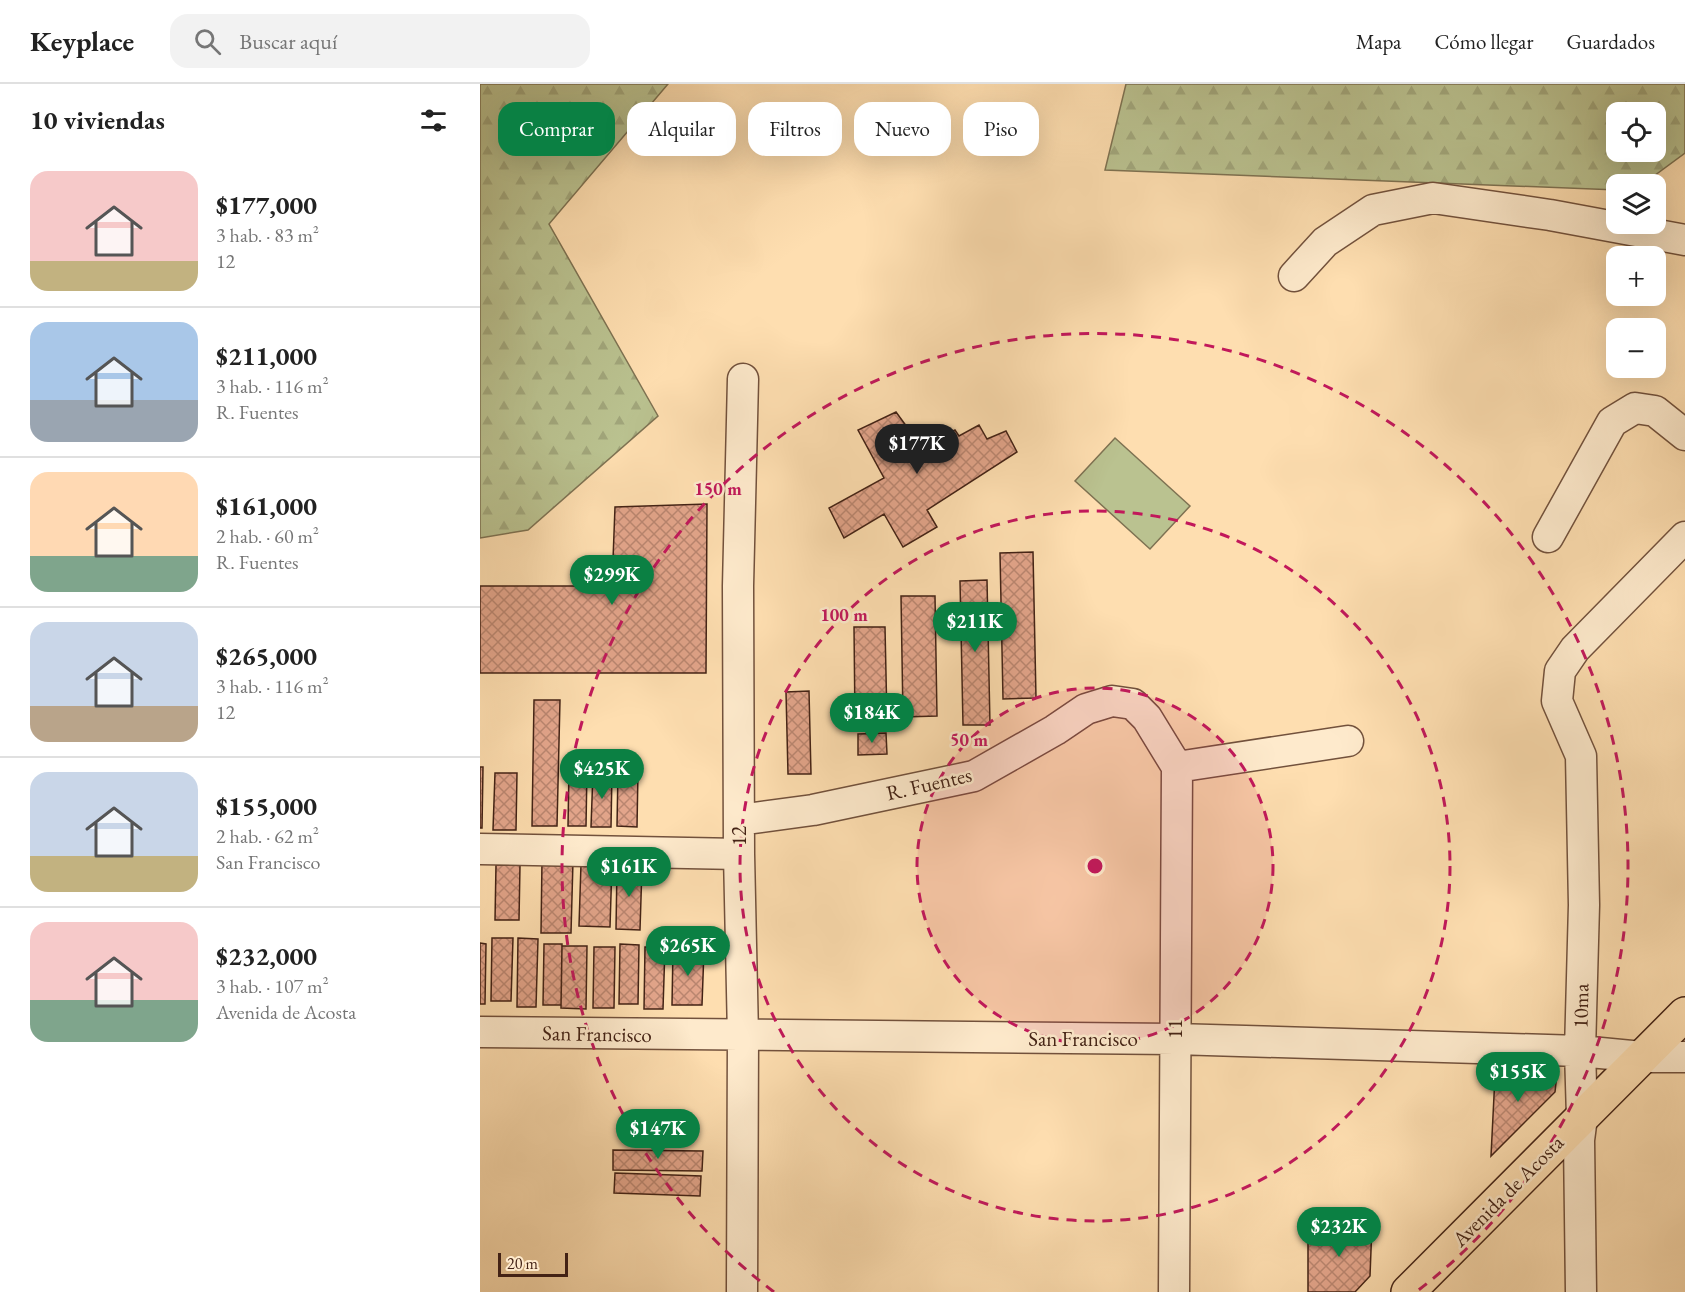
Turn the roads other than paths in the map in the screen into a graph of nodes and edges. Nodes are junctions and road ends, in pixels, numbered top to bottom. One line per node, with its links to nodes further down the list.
1 (1685, 240): 2 (street)
2 (1293, 276)
3 (743, 380): 9 (street, 12)
4 (1685, 435): 5 (street)
5 (1548, 537)
6 (1685, 537): 16 (street, 10ma)
7 (1348, 741): 8 (street)
8 (1177, 767): 9 (street, R. Fuentes); 15 (street, 11)
9 (739, 820): 11 (street, 12)
10 (480, 849): 11 (street)
11 (739, 854): 14 (street, 12)
12 (1685, 1014): 17 (main road, Avenida de Acosta)
13 (480, 1032): 14 (street, San Francisco)
14 (743, 1036): 15 (street, San Francisco); 20 (street, 12)
15 (1175, 1039): 16 (street, San Francisco); 21 (street, 11)
16 (1580, 1051): 17 (street, San Francisco); 19 (street, 10ma)
17 (1642, 1057): 18 (street, San Francisco); 19 (main road, Avenida de Acosta)
18 (1685, 1057)
19 (1582, 1117): 22 (main road, Avenida de Acosta); 23 (street, 10ma)
20 (742, 1292)
21 (1174, 1292)
22 (1408, 1292)
23 (1581, 1292)

